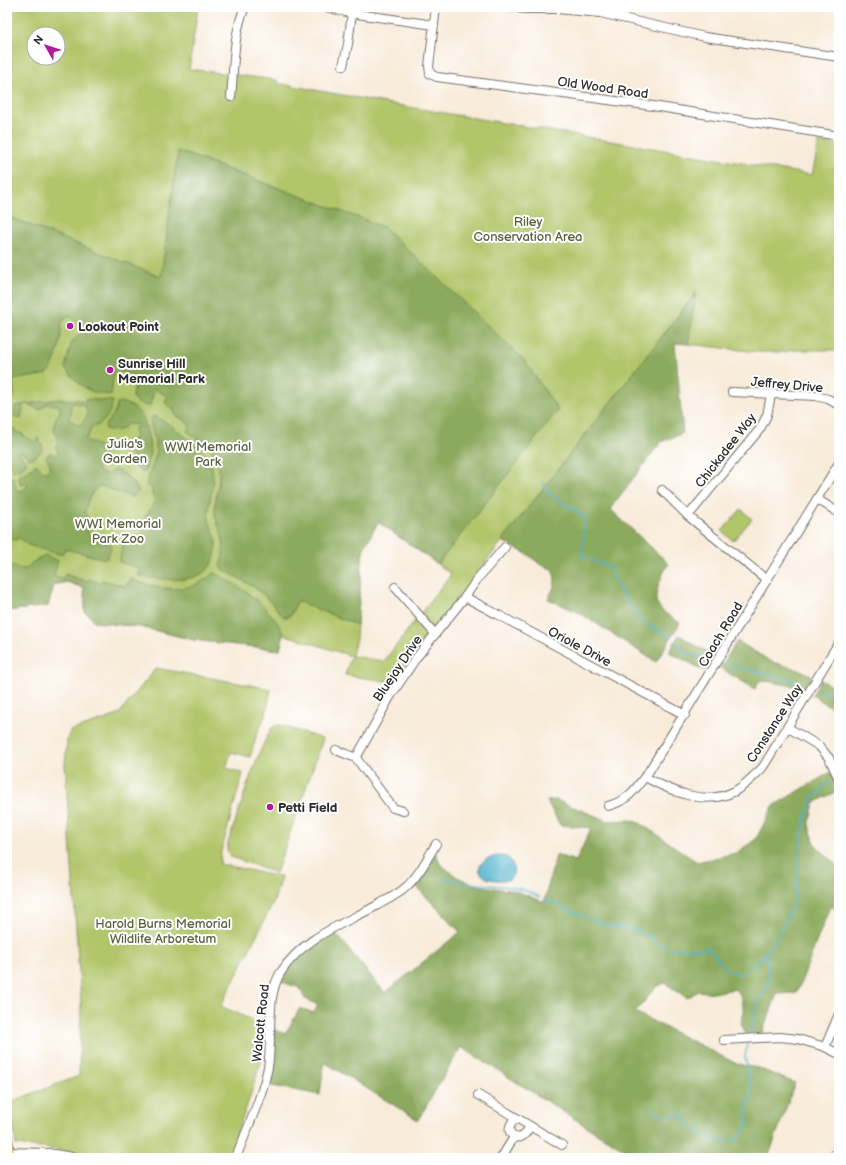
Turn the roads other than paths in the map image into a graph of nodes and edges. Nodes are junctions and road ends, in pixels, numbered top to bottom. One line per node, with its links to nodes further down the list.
1 (245, 7): 11 (street)
2 (325, 7): 6 (street)
3 (436, 7): 8 (street, Old Wood Road)
4 (508, 7): 7 (street)
5 (615, 7): 7 (street)
6 (352, 13): 8 (street); 10 (street)
7 (614, 16): 9 (street)
8 (434, 25): 12 (street, Old Wood Road)
9 (839, 57)
10 (344, 66)
11 (231, 97)
12 (839, 136)
13 (732, 392): 14 (street, Jeffrey Drive)
14 (771, 394): 15 (street, Jeffrey Drive); 20 (street, Chickadee Way)
15 (839, 405)
16 (839, 463): 18 (street, Coach Road)
17 (662, 490): 20 (street)
18 (817, 499): 19 (street); 22 (street, Coach Road)
19 (839, 513)
20 (688, 516): 22 (street)
21 (506, 547): 24 (street, Bluejay Drive)
22 (767, 580): 27 (street, Coach Road)
23 (395, 587): 25 (street)
24 (465, 597): 25 (street, Bluejay Drive); 27 (street, Oriole Drive)
25 (435, 634): 30 (street, Bluejay Drive)
26 (839, 642): 28 (street, Constance Way)
27 (685, 715): 31 (street, Coach Road)
28 (787, 727): 31 (street, Constance Way); 32 (street)
29 (336, 750): 30 (street)
30 (356, 758): 34 (street)
31 (645, 777): 33 (street, Coach Road)
32 (839, 779)
33 (608, 806)
34 (403, 811)
35 (436, 844): 48 (street, Walcott Road)
36 (839, 1014): 38 (street)
37 (724, 1040): 38 (street)
38 (825, 1047): 39 (street)
39 (839, 1054)
40 (478, 1095): 41 (street)
41 (515, 1117): 42 (street); 43 (street)
42 (530, 1126): 43 (street); 45 (street)
43 (514, 1137): 49 (street)
44 (7, 1140): 46 (main road)
45 (562, 1145)
46 (9, 1155): 47 (street)
47 (79, 1158)
48 (236, 1158)
49 (501, 1158)

